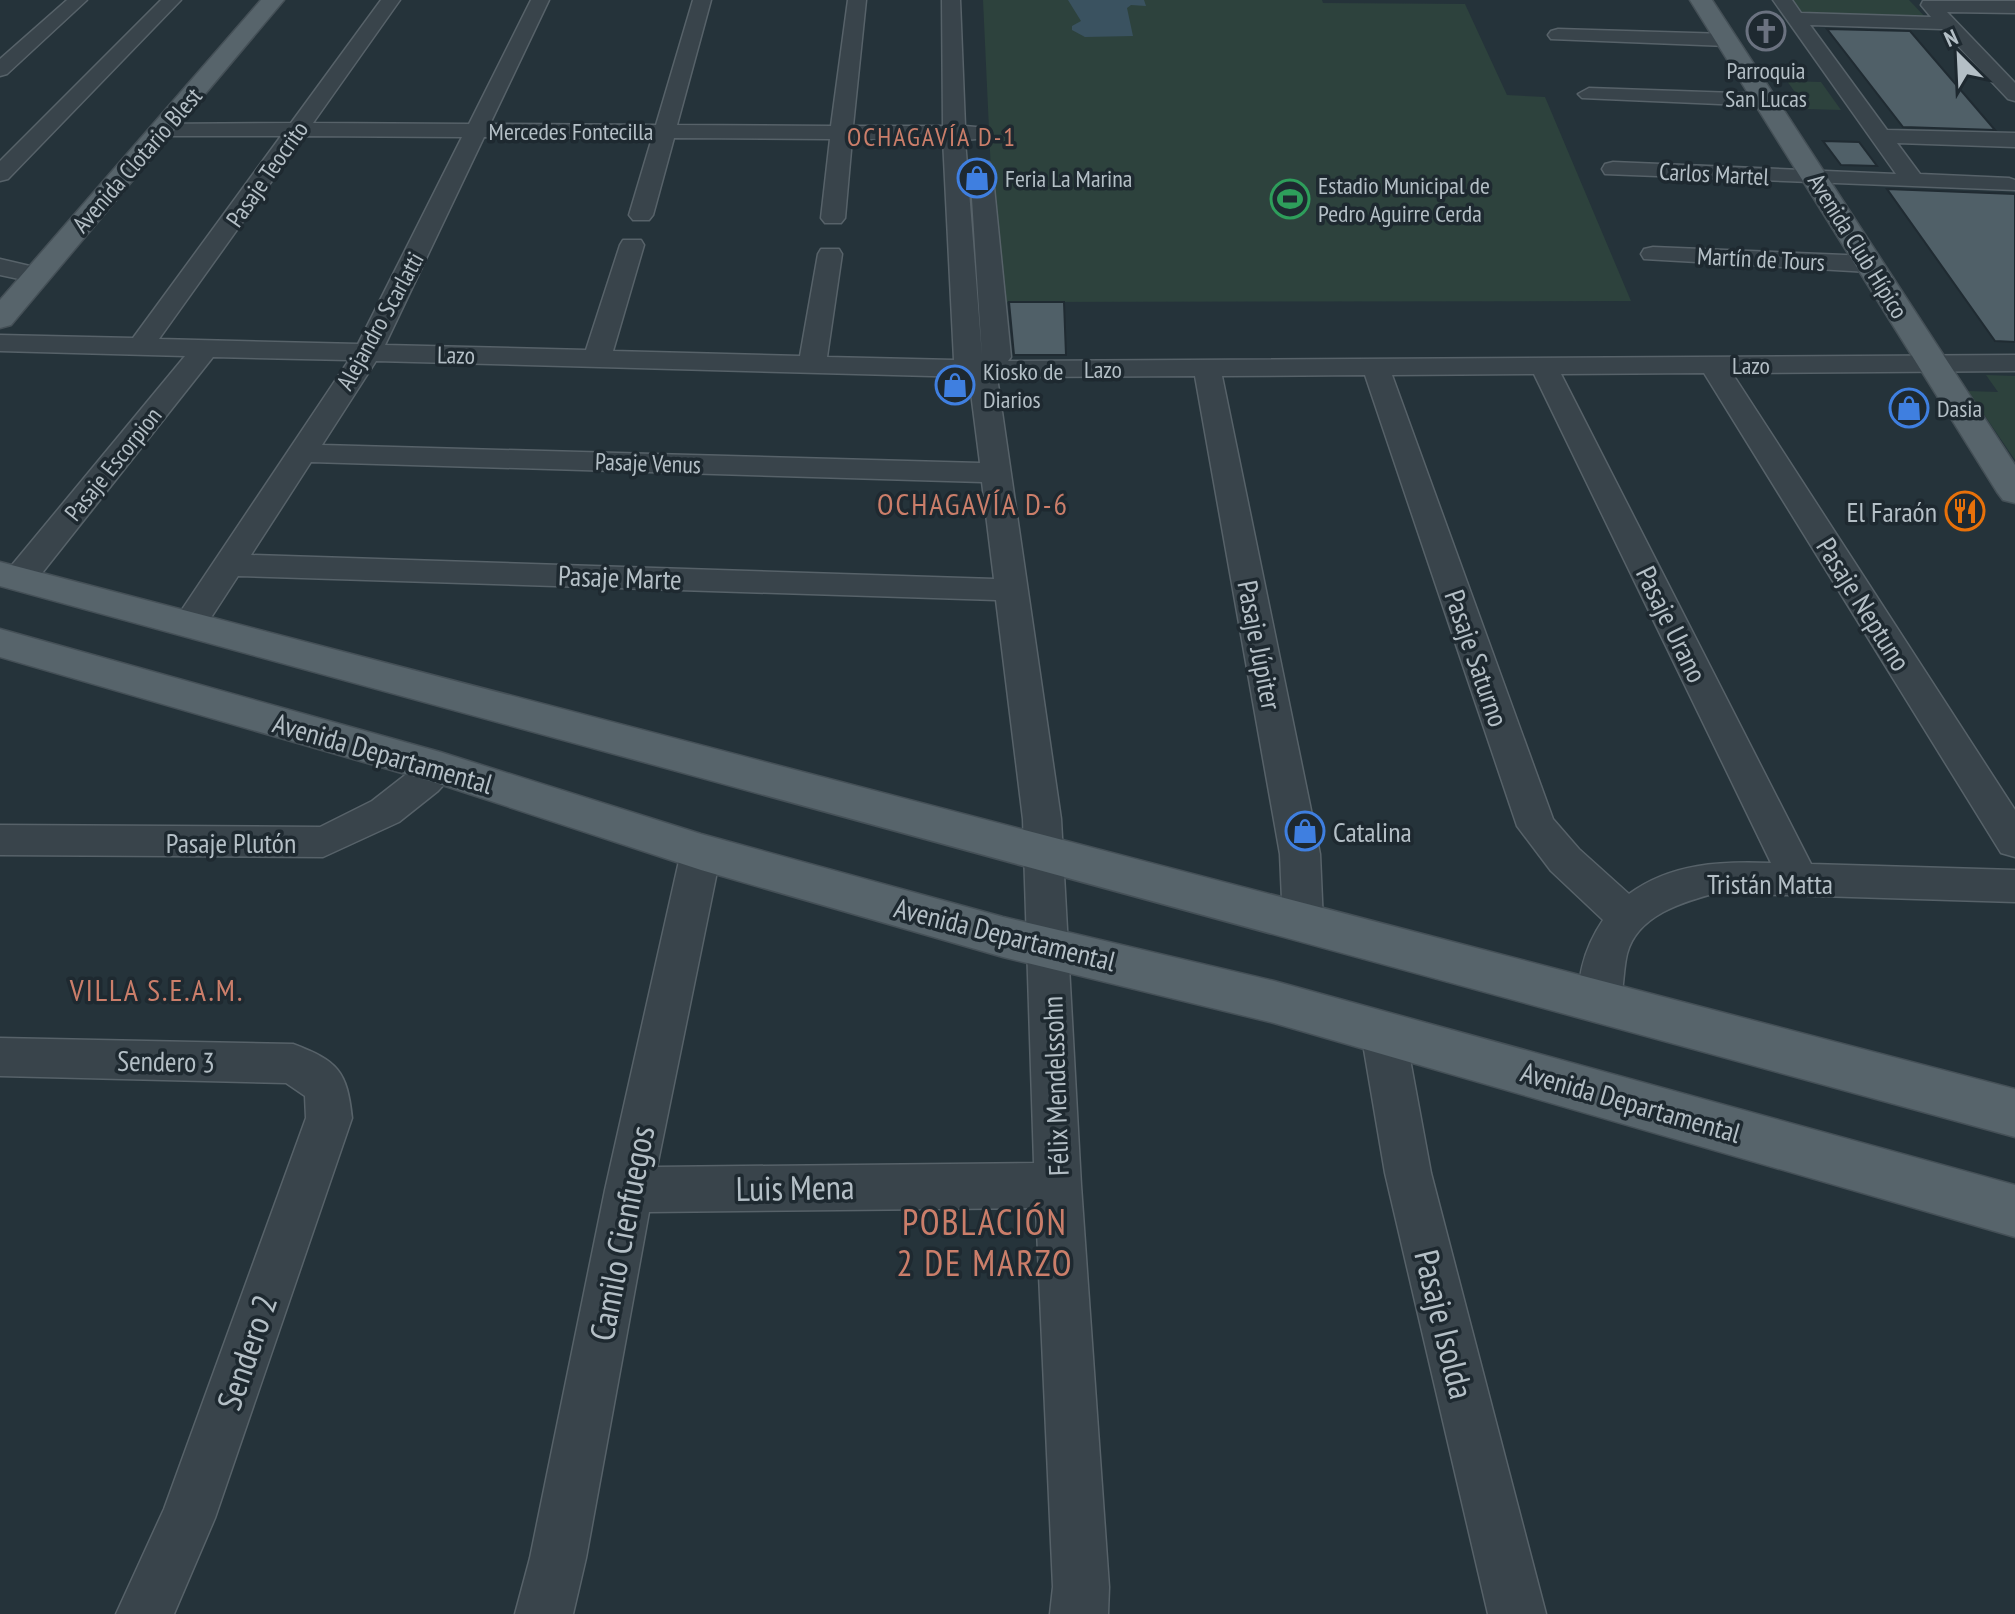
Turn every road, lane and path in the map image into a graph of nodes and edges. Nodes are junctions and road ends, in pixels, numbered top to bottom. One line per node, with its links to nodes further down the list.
1 (78, 0): 18 (street)
2 (172, 0): 32 (street)
3 (273, 0): 22 (main road, Avenida Clotario Blest)
4 (391, 0): 23 (street, Pasaje Teocrito)
5 (540, 0): 24 (street, Alejandro Scarlatti)
6 (702, 0): 25 (street)
7 (857, 0): 26 (street)
8 (951, 0): 27 (street, Félix Mendelssohn)
9 (971, 0): 27 (street, Félix Mendelssohn)
10 (1701, 0): 17 (main road, Avenida Club Hípico)
11 (1782, 0): 14 (street)
12 (1928, 3): 13 (street); 15 (street)
13 (2015, 7)
14 (1796, 19): 15 (street); 28 (street)
15 (1947, 23): 20 (street)
16 (1558, 35): 17 (street)
17 (1727, 40): 21 (main road, Avenida Club Hípico)
18 (0, 70)
19 (1589, 94): 21 (street)
20 (2015, 95)
21 (1765, 100): 33 (main road, Avenida Club Hípico)
22 (162, 129): 23 (street, Mercedes Fontecilla); 43 (main road, Avenida Clotario Blest)
23 (298, 130): 24 (street, Mercedes Fontecilla); 46 (street, Pasaje Teocrito)
24 (478, 131): 25 (street, Mercedes Fontecilla); 48 (street, Alejandro Scarlatti)
25 (666, 132): 26 (street, Mercedes Fontecilla); 36 (street)
26 (841, 133): 27 (street, Mercedes Fontecilla); 37 (street)
27 (966, 133): 57 (street, Félix Mendelssohn)
28 (1880, 136): 29 (street); 34 (street)
29 (1971, 139): 30 (street); 35 (street)
30 (2015, 140)
31 (1613, 169): 33 (street, Carlos Martel)
32 (0, 174)
33 (1815, 179): 34 (street, Carlos Martel); 41 (main road, Avenida Club Hípico)
34 (1913, 181): 35 (street, Carlos Martel)
35 (2012, 188)
36 (641, 215)
37 (833, 218)
38 (632, 245): 49 (street)
39 (830, 254): 53 (street)
40 (1653, 254): 41 (street, Martín de Tours)
41 (1869, 264): 51 (main road, Avenida Club Hípico)
42 (0, 267): 43 (street)
43 (38, 275): 44 (main road, Avenida Clotario Blest)
44 (0, 319)
45 (0, 343): 46 (street, Lazo)
46 (140, 347): 47 (street, Lazo)
47 (206, 348): 48 (street, Lazo); 62 (street, Pasaje Escorpion)
48 (367, 354): 49 (street, Lazo); 58 (street, Alejandro Scarlatti)
49 (597, 358): 53 (street, Lazo)
50 (2015, 363): 51 (street, Lazo)
51 (1933, 364): 52 (street, Lazo); 60 (main road, Avenida Club Hípico)
52 (1713, 365): 54 (street, Lazo); 68 (street, Pasaje Neptuno)
53 (812, 366): 57 (street, Lazo)
54 (1544, 367): 56 (street, Lazo); 71 (street, Pasaje Urano)
55 (1207, 368): 56 (street, Lazo); 57 (street, Lazo); 74 (street, Pasaje Júpiter)
56 (1376, 368): 73 (street, Pasaje Saturno)
57 (982, 369): 59 (street, Félix Mendelssohn)
58 (302, 453): 59 (street, Pasaje Venus); 61 (street, Alejandro Scarlatti)
59 (994, 473): 63 (street, Félix Mendelssohn)
60 (2015, 492)
61 (229, 565): 63 (street, Pasaje Marte); 64 (street, Alejandro Scarlatti)
62 (10, 576): 64 (main road)
63 (1011, 590): 70 (street, Félix Mendelssohn)
64 (189, 625): 70 (main road)
65 (0, 643): 66 (main road, Avenida Departamental)
66 (440, 768): 67 (street, Pasaje Plutón); 69 (main road, Avenida Departamental)
67 (0, 840)
68 (2015, 842)
69 (701, 852): 75 (main road, Avenida Departamental); 82 (street, Camilo Cienfuegos)
70 (1045, 853): 74 (main road); 75 (street, Félix Mendelssohn)
71 (1800, 881): 72 (street, Tristán Matta); 73 (street, Tristán Matta)
72 (2015, 886)
73 (1627, 917): 76 (street, Tristán Matta)
74 (1303, 923): 76 (main road)
75 (1050, 948): 77 (main road, Avenida Departamental); 81 (street, Félix Mendelssohn)
76 (1600, 1002): 80 (main road)
77 (1383, 1032): 83 (main road, Avenida Departamental); 87 (street, Pasaje Isolda)
78 (0, 1057): 79 (street, Sendero 3)
79 (326, 1086): 84 (street, Sendero 2)
80 (2015, 1113)
81 (1058, 1185): 82 (street, Luis Mena); 86 (street, Félix Mendelssohn)
82 (629, 1190): 85 (street, Camilo Cienfuegos)
83 (2015, 1211)
84 (145, 1614)
85 (544, 1614)
86 (1079, 1614)
87 (1517, 1614)

